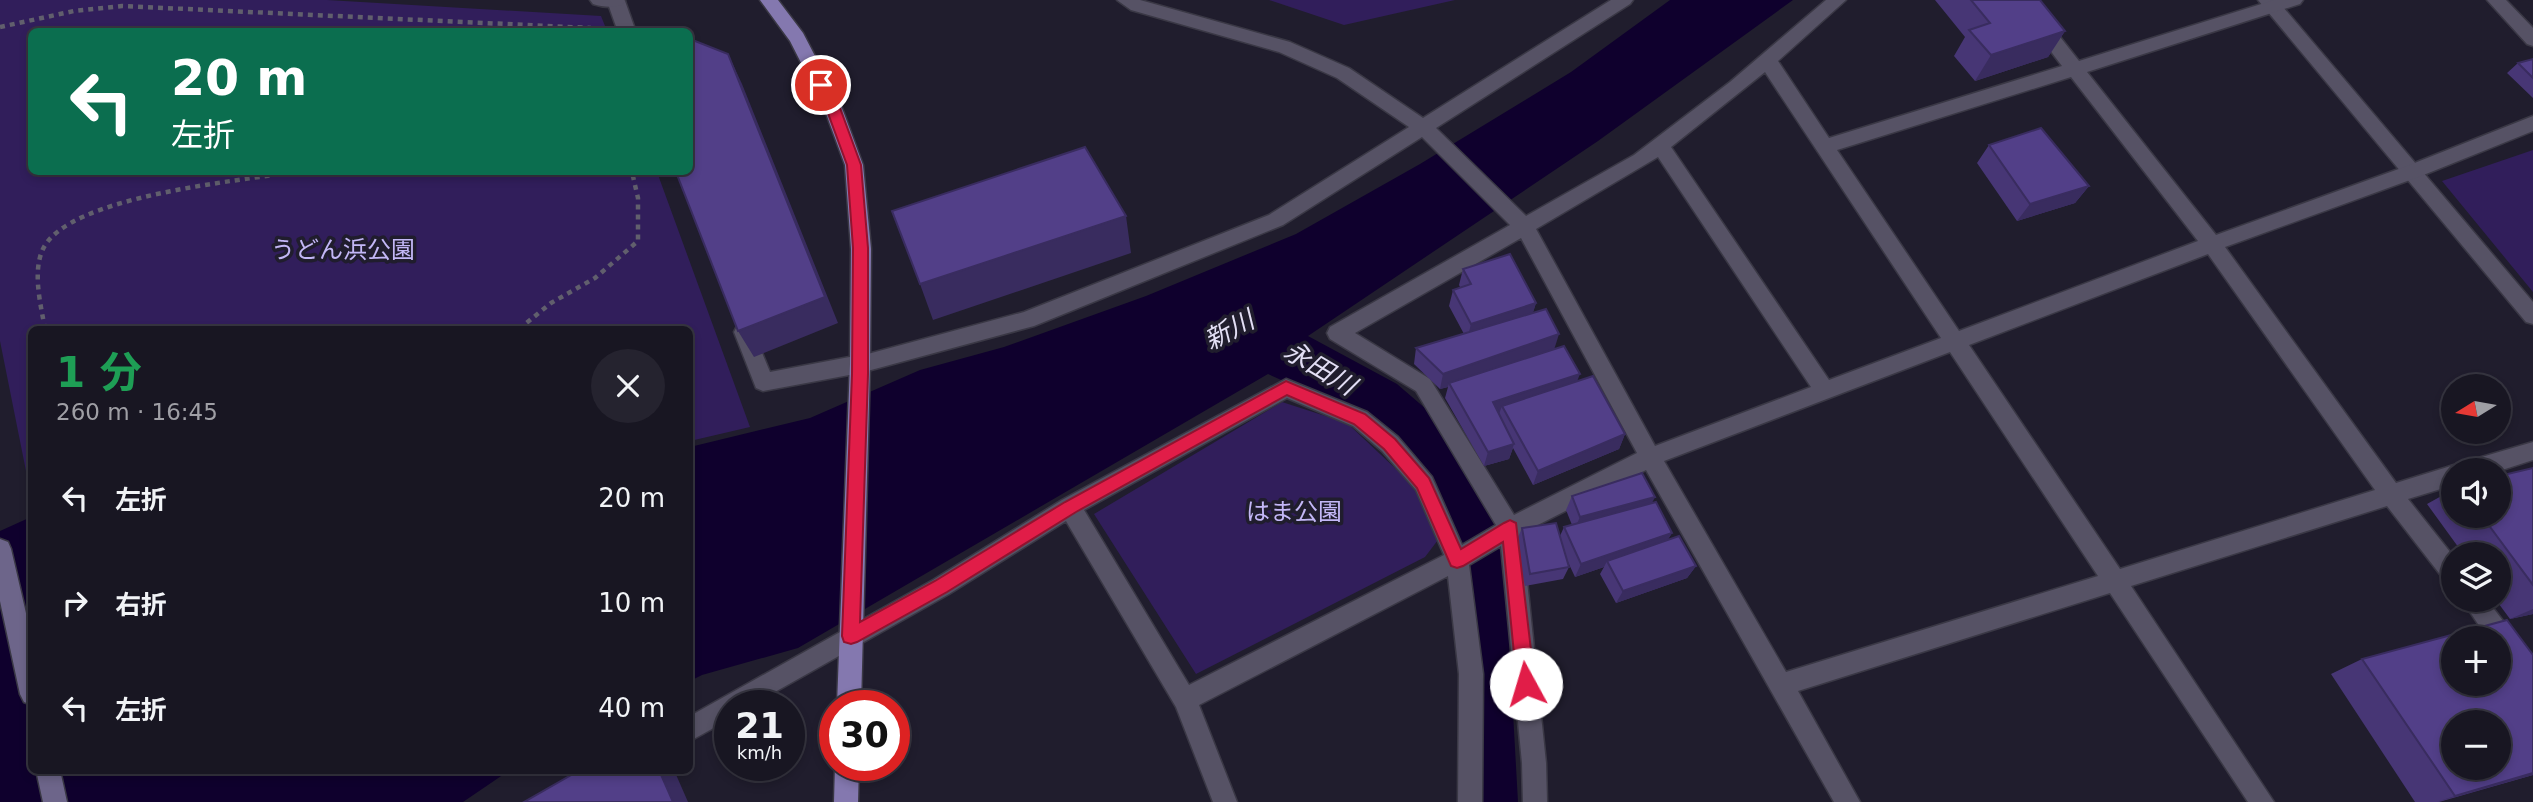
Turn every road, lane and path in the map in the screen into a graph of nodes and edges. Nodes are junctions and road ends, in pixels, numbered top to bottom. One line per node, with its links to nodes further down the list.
1 (164, 0): 11 (path)
2 (769, 0): 32 (main road)
3 (1126, 0): 19 (street)
4 (1625, 0): 19 (street)
5 (1837, 0): 16 (street)
6 (2021, 0): 17 (street)
7 (2294, 0): 10 (street)
8 (2497, 0): 15 (street)
9 (607, 1): 14 (street)
10 (2270, 3): 17 (street); 22 (street)
11 (159, 8): 12 (path); 13 (path)
12 (0, 27)
13 (571, 28)
14 (624, 28)
15 (2533, 39)
16 (1767, 60): 20 (street); 21 (street)
17 (2076, 70): 21 (street); 26 (street)
18 (2533, 123): 22 (street)
19 (1424, 128): 25 (street); 32 (street)
20 (1660, 145): 25 (street); 33 (street)
21 (1825, 147): 31 (street)
22 (2414, 172): 26 (street); 28 (street)
23 (273, 175): 29 (path)
24 (633, 175): 30 (path)
25 (1525, 228): 35 (street); 40 (street)
26 (2212, 244): 31 (street); 38 (street)
27 (734, 307): 32 (street)
28 (2533, 316)
29 (44, 326)
30 (523, 326)
31 (1955, 342): 33 (street); 44 (street)
32 (860, 369): 46 (main road)
33 (1826, 392): 35 (street)
34 (2533, 451): 36 (street)
35 (1650, 457): 40 (street); 49 (street)
36 (2510, 458)
37 (2441, 479): 38 (street)
38 (2391, 494): 42 (street); 44 (street)
39 (1070, 507): 43 (street); 46 (street); 52 (street)
40 (1510, 528): 43 (street); 61 (street)
41 (0, 549): 47 (street)
42 (2441, 558)
43 (1457, 560): 52 (street); 60 (street)
44 (2115, 581): 49 (street); 63 (street)
45 (2482, 612): 48 (street)
46 (851, 628): 50 (street); 51 (main road)
47 (28, 676)
48 (2533, 679)
49 (1782, 685): 62 (street)
50 (754, 690)
51 (849, 690)
52 (1185, 700): 59 (street)
53 (714, 715): 54 (street)
54 (693, 727)
55 (49, 774): 57 (street)
56 (847, 781): 58 (main road)
57 (55, 802)
58 (846, 802)
59 (1225, 802)
60 (1470, 802)
61 (1535, 802)
62 (1848, 802)
63 (2262, 802)

